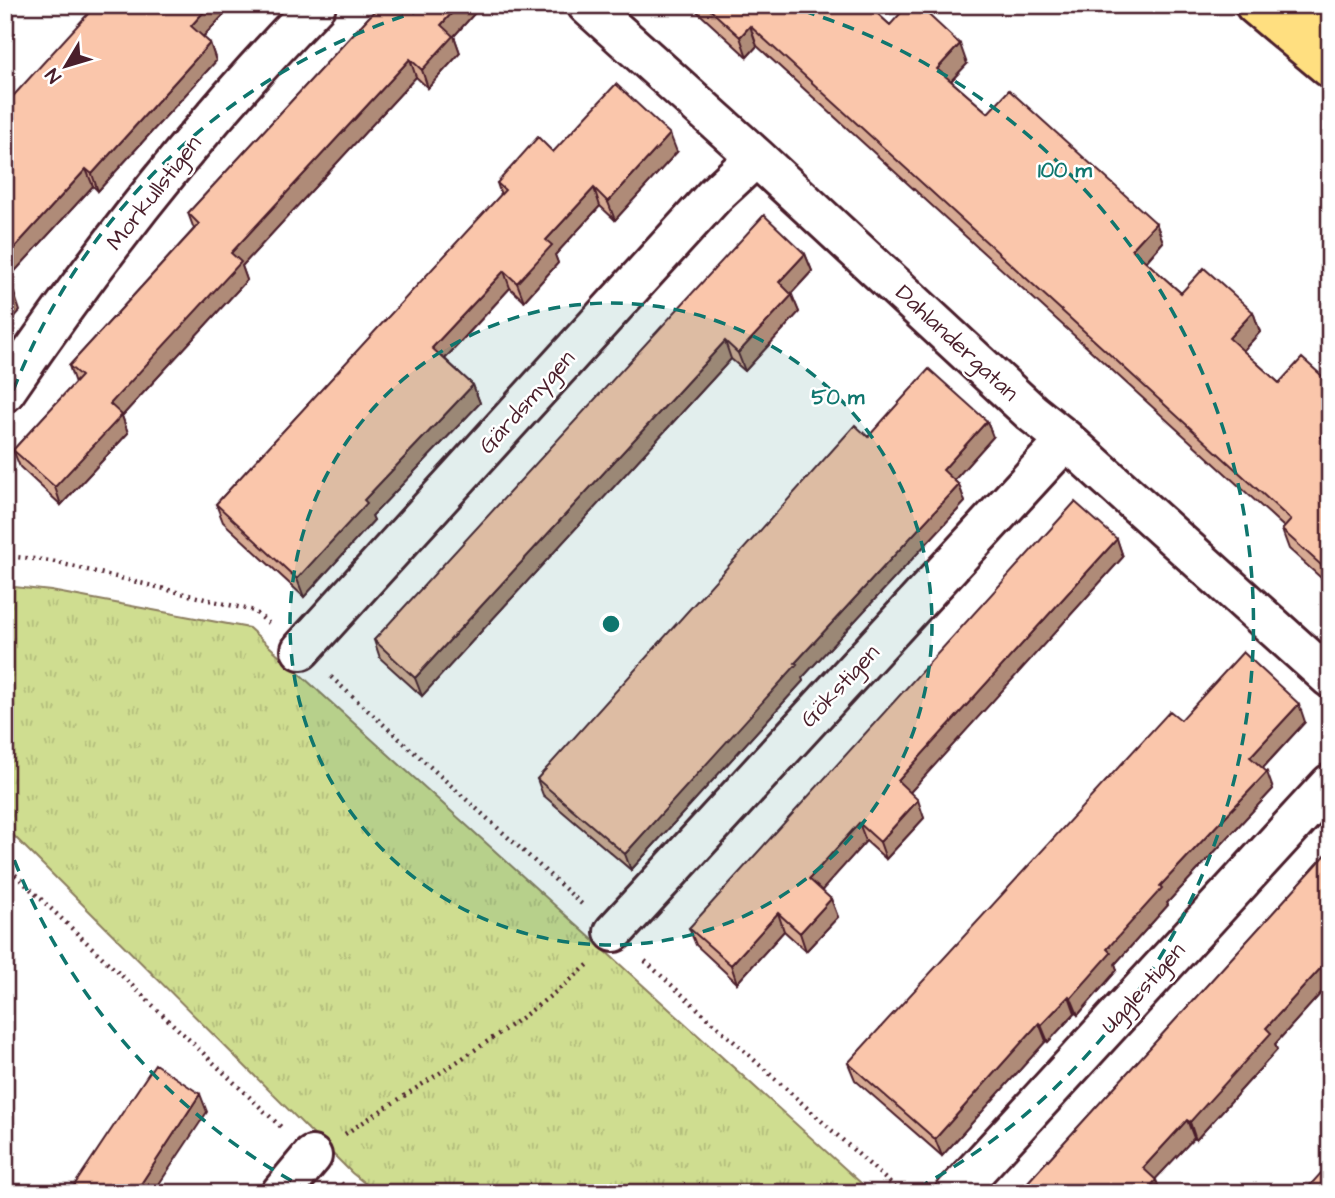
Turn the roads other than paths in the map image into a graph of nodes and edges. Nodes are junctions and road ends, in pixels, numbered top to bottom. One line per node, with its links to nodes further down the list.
1 (316, 5): 8 (street, Morkullstigen)
2 (587, 5): 7 (street, Dahlandergatan)
3 (1255, 5): 6 (main road)
4 (1307, 5): 5 (main road)
5 (1330, 30)
6 (1330, 68)
7 (756, 157): 9 (street, Dahlandergatan); 10 (street, Gärdsmygen)
8 (5, 392)
9 (1066, 440): 11 (street, Dahlandergatan); 13 (street, Gökstigen)
10 (301, 650)
11 (1330, 678)
12 (1330, 784): 16 (street, Ugglestigen)
13 (614, 932)
14 (312, 1156): 15 (street)
15 (281, 1193)
16 (956, 1193)

